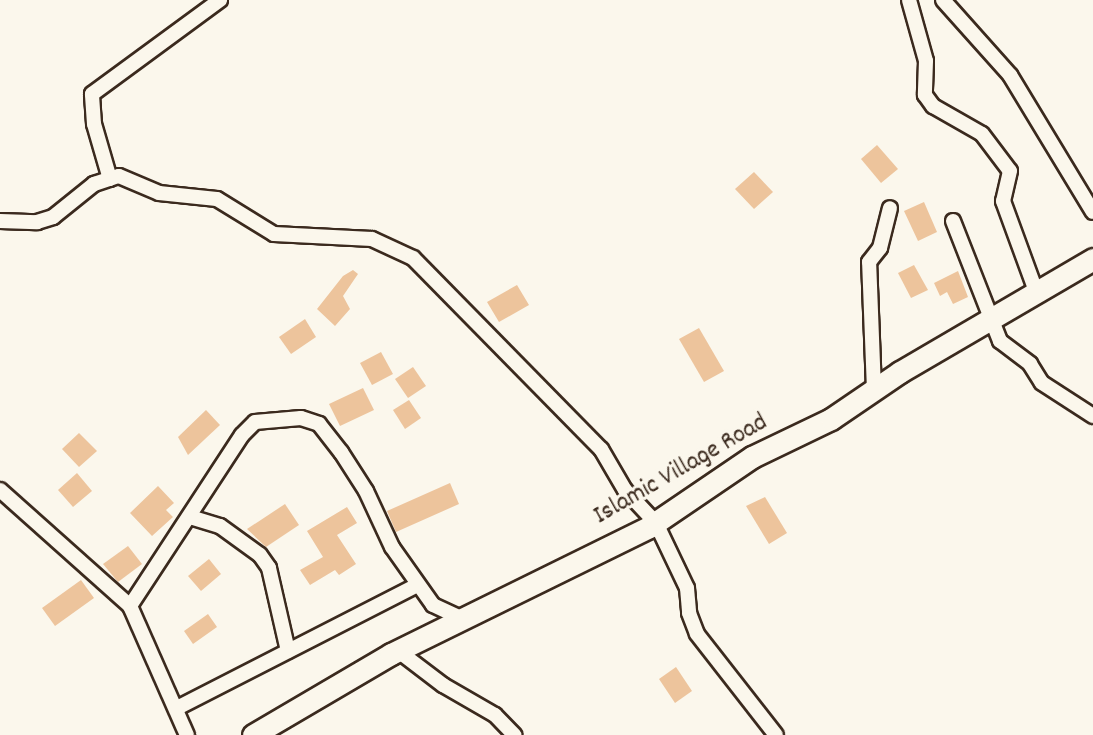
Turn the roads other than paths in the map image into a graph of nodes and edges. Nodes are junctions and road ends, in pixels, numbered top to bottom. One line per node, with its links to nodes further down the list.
1 (220, 0): 4 (street)
2 (909, 0): 10 (street)
3 (943, 0): 6 (street)
4 (110, 179): 8 (street); 16 (street)
5 (890, 208): 12 (street)
6 (1093, 212)
7 (953, 220): 11 (street)
8 (0, 221)
9 (1093, 259): 10 (street, Islamic Village Road)
10 (1037, 294): 11 (street, Islamic Village Road)
11 (993, 319): 12 (street, Islamic Village Road); 13 (street)
12 (874, 390): 16 (street, Islamic Village Road)
13 (1093, 416)
14 (0, 490): 18 (street)
15 (190, 517): 17 (street); 18 (street); 21 (street)
16 (656, 523): 19 (street, Islamic Village Road); 26 (street)
17 (417, 585): 19 (street); 21 (street)
18 (130, 606): 22 (street)
19 (461, 618): 20 (street, Islamic Village Road)
20 (397, 650): 24 (street, Islamic Village Road); 25 (street)
21 (288, 651): 22 (street)
22 (177, 708): 23 (street)
23 (187, 735)
24 (253, 735)
25 (514, 735)
26 (776, 735)

